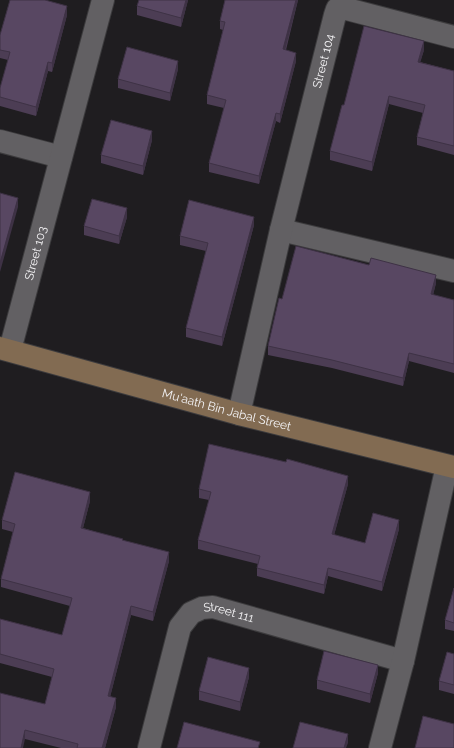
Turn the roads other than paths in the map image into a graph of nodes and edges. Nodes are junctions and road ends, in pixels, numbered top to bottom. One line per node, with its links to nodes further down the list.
1 (103, 0): 4 (street, Street 103)
2 (454, 38): 5 (street, Street 104)
3 (0, 141): 4 (street)
4 (61, 157): 7 (street, Street 103)
5 (281, 230): 6 (street); 8 (street, Street 104)
6 (454, 271)
7 (5, 349): 8 (street, Mu'aath Bin Jabal Street)
8 (238, 414): 9 (street, Mu'aath Bin Jabal Street)
9 (450, 466): 10 (street)
10 (404, 661): 11 (street, Street 111); 12 (street)
11 (149, 748)
12 (380, 748)

